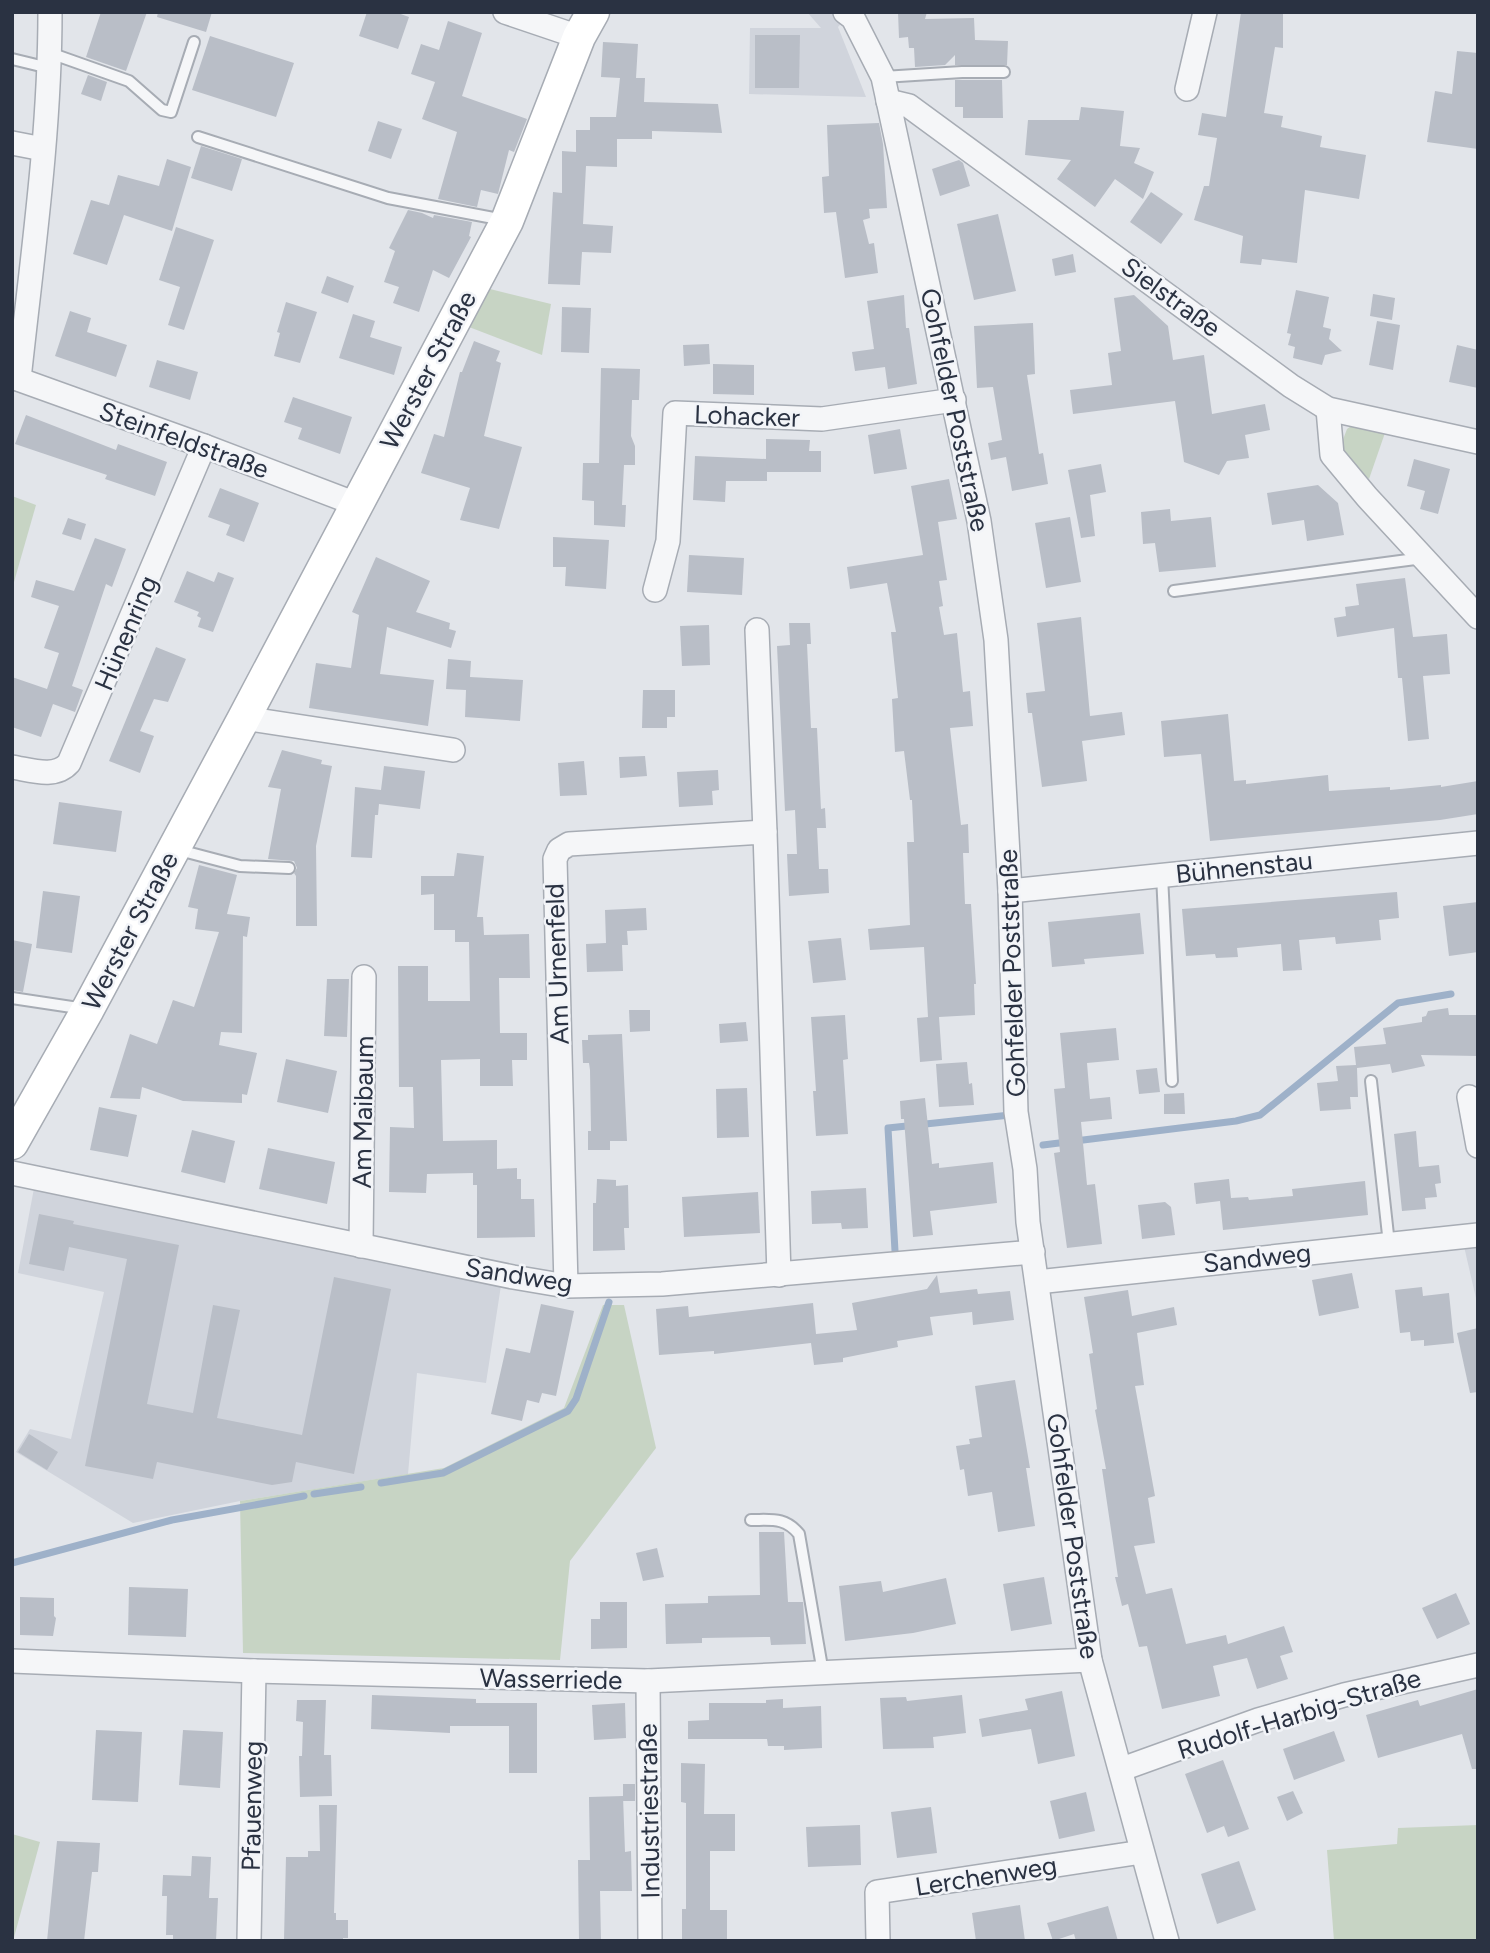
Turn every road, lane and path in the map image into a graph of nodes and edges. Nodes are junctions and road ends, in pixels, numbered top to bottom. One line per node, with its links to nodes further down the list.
1 (50, 12): 8 (street)
2 (505, 12): 5 (street)
3 (1205, 12): 11 (street)
4 (852, 14): 10 (street, Gohfelder Poststraße)
5 (586, 24): 16 (main road, Werster Straße)
6 (194, 42): 8 (lane)
7 (12, 59): 8 (lane)
8 (49, 60): 15 (street)
9 (1004, 72): 10 (lane)
10 (883, 77): 12 (street, Gohfelder Poststraße)
11 (1187, 89)
12 (888, 101): 18 (street, Gohfelder Poststraße); 19 (street, Sielstraße)
13 (198, 137): 16 (lane)
14 (12, 143): 15 (street)
15 (43, 149): 17 (street)
16 (507, 221): 22 (main road, Werster Straße)
17 (15, 378): 21 (street, Steinfeldstraße)
18 (954, 400): 24 (street, Lohacker); 36 (street, Gohfelder Poststraße)
19 (1328, 409): 20 (street, Sielstraße); 23 (street)
20 (1478, 442)
21 (204, 446): 22 (street, Steinfeldstraße); 30 (street, Hünenring)
22 (356, 504): 28 (main road, Werster Straße)
23 (1423, 558): 25 (lane); 26 (street)
24 (655, 590)
25 (1174, 591)
26 (1478, 617)
27 (757, 630): 31 (street)
28 (244, 718): 29 (street); 33 (main road, Werster Straße)
29 (453, 750)
30 (12, 767)
31 (765, 832): 50 (street); 52 (street, Am Urnenfeld)
32 (1478, 843): 35 (street, Bühnenstau)
33 (174, 848): 34 (lane); 39 (main road, Werster Straße)
34 (289, 867)
35 (1162, 876): 36 (street, Bühnenstau); 40 (lane)
36 (1010, 891): 49 (street, Gohfelder Poststraße)
37 (364, 977): 48 (street, Am Maibaum)
38 (12, 998): 39 (lane)
39 (88, 1009): 43 (main road, Werster Straße)
40 (1172, 1081)
41 (1371, 1081): 47 (lane)
42 (1469, 1097): 44 (street)
43 (12, 1143)
44 (1478, 1146)
45 (12, 1173): 48 (street, Sandweg)
46 (1478, 1235): 47 (street, Sandweg)
47 (1389, 1244): 51 (street, Sandweg)
48 (361, 1246): 52 (street, Sandweg)
49 (1033, 1252): 50 (street, Sandweg); 51 (street, Gohfelder Poststraße)
50 (779, 1275): 52 (street, Sandweg)
51 (1037, 1282): 54 (street, Gohfelder Poststraße)
52 (566, 1286)
53 (751, 1520): 58 (lane)
54 (1090, 1660): 58 (street, Wasserriede); 60 (street, Gohfelder Poststraße)
55 (12, 1661): 57 (street, Wasserriede)
56 (1478, 1665): 60 (street, Rudolf-Harbig-Straße)
57 (254, 1671): 59 (street, Wasserriede); 62 (street, Pfauenweg)
58 (823, 1673): 59 (street, Wasserriede)
59 (648, 1681): 63 (street, Industriestraße)
60 (1122, 1769): 61 (street, Gohfelder Poststraße)
61 (1142, 1852): 64 (street, Lerchenweg); 65 (street, Gohfelder Poststraße)
62 (249, 1941)
63 (650, 1941)
64 (878, 1941)
65 (1167, 1941)

